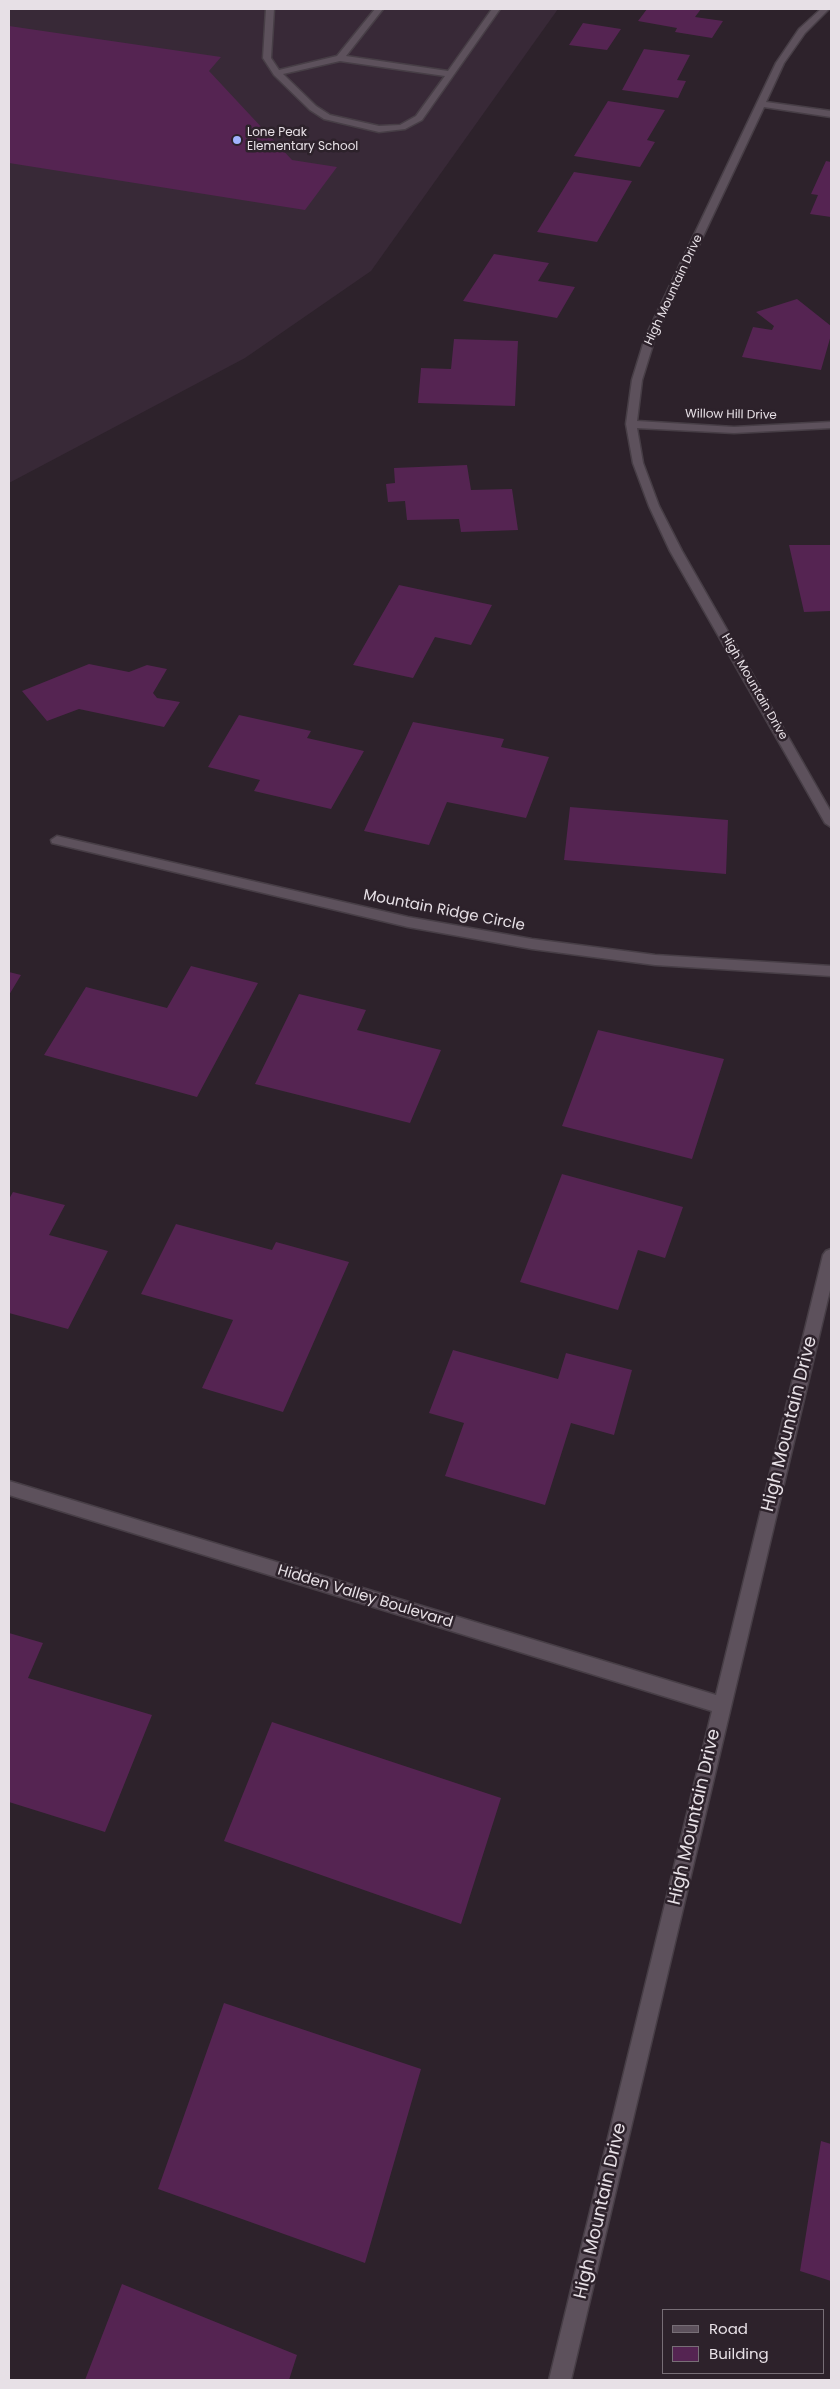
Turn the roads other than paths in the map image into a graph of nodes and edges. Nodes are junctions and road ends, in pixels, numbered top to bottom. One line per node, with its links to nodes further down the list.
1 (270, 9): 6 (street)
2 (380, 9): 5 (street)
3 (496, 9): 7 (street)
4 (825, 9): 8 (street, High Mountain Drive)
5 (340, 58): 6 (street); 7 (street)
6 (276, 73): 7 (street)
7 (451, 74)
8 (761, 104): 9 (street); 10 (street, High Mountain Drive)
9 (831, 114)
10 (631, 424): 11 (street, Willow Hill Drive); 12 (street, High Mountain Drive)
11 (831, 425)
12 (831, 823)
13 (57, 840): 14 (street, Mountain Ridge Circle)
14 (831, 970)
15 (831, 1255): 17 (street, High Mountain Drive)
16 (9, 1488): 17 (street, Hidden Valley Boulevard)
17 (722, 1705): 18 (street, High Mountain Drive)
18 (560, 2380)

